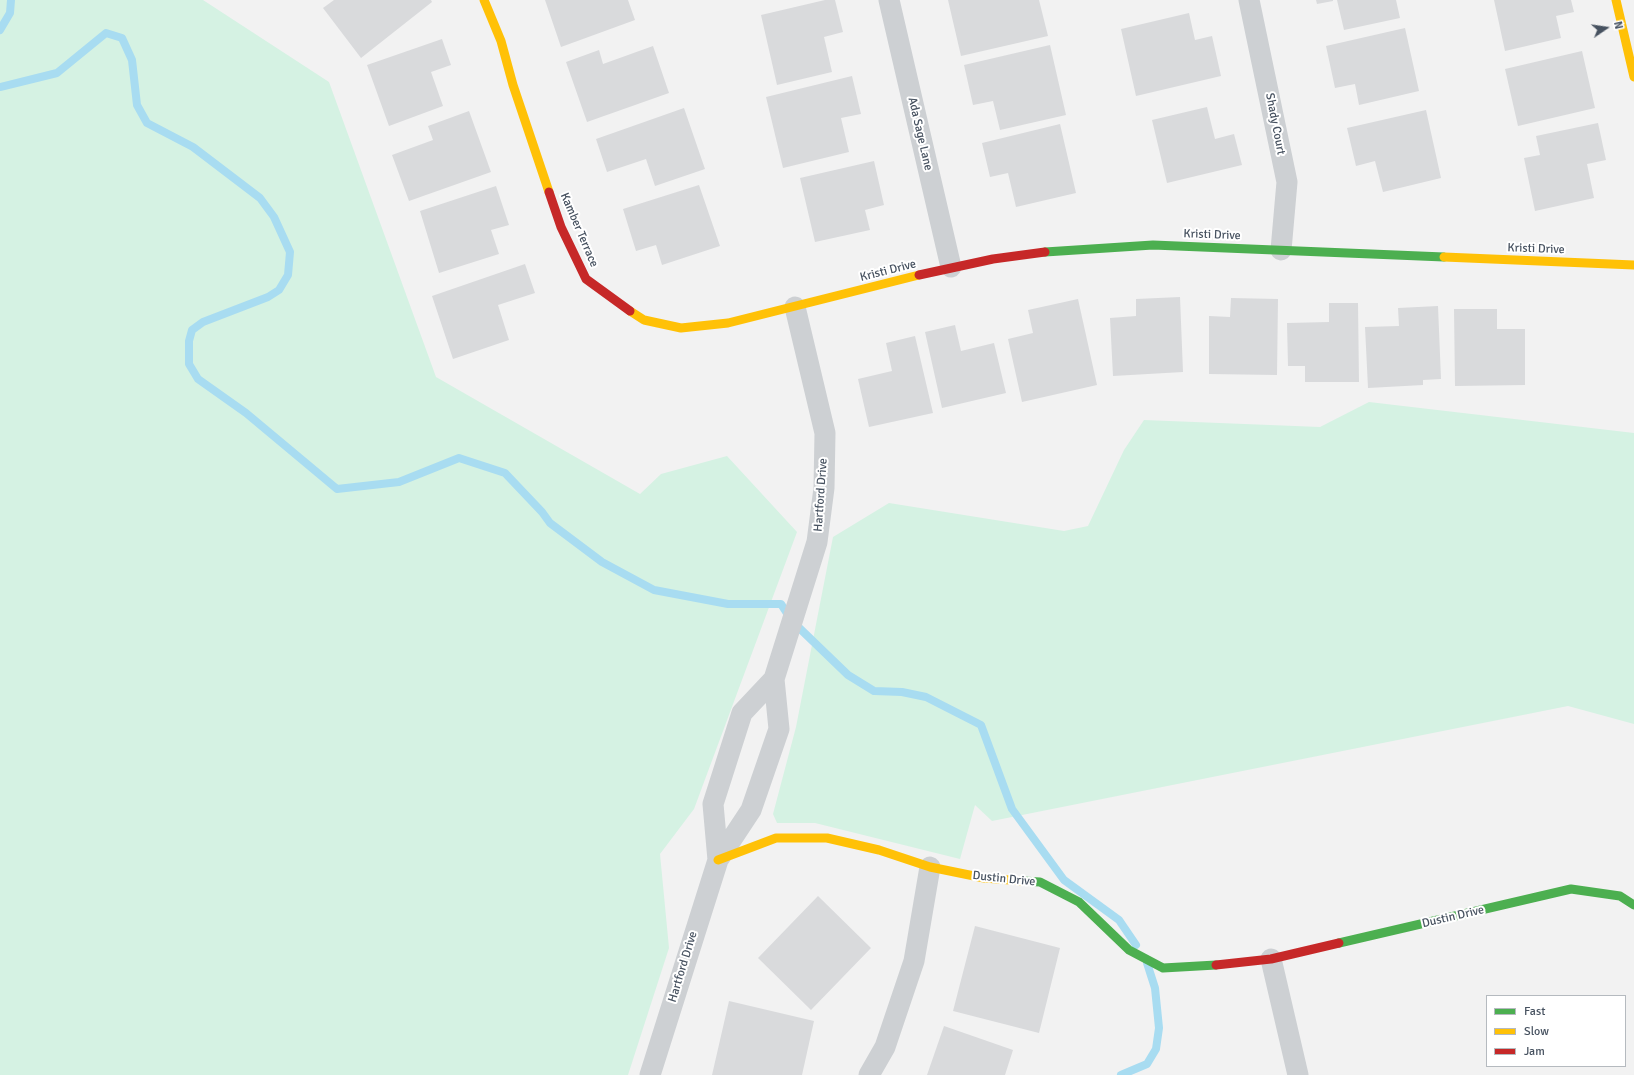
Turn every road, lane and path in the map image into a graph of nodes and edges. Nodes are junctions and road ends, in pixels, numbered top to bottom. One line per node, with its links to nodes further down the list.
1 (484, 0): 9 (street, Kamber Terrace)
2 (889, 0): 8 (street, Ada Sage Lane)
3 (1249, 0): 6 (street, Shady Court)
4 (1616, 0): 5 (street)
5 (1634, 77)
6 (1281, 250): 7 (street, Kristi Drive); 8 (street, Kristi Drive)
7 (1634, 265)
8 (951, 267): 9 (street, Kristi Drive)
9 (795, 307): 10 (street, Hartford Drive)
10 (774, 679): 11 (street, Hartford Drive); 11 (street, Hartford Drive)
11 (718, 860): 12 (street, Dustin Drive); 15 (street, Hartford Drive)
12 (930, 867): 14 (street, Dustin Drive); 16 (street)
13 (1634, 905): 14 (street, Dustin Drive)
14 (1271, 959): 17 (street)
15 (650, 1075)
16 (870, 1075)
17 (1298, 1075)

